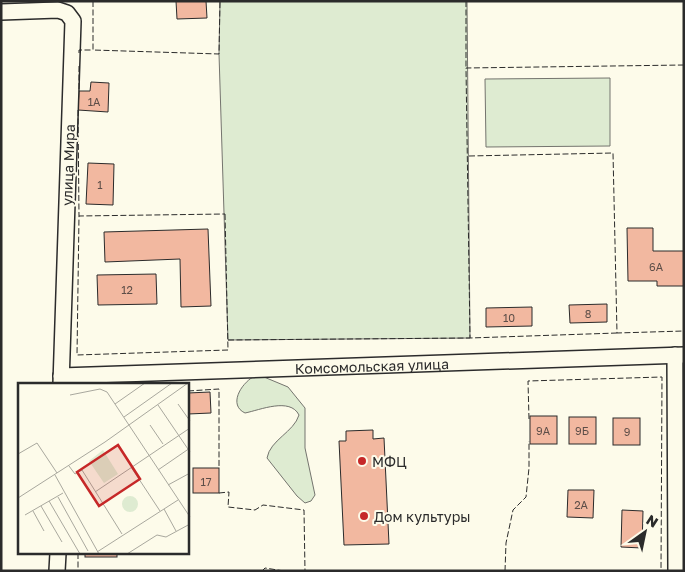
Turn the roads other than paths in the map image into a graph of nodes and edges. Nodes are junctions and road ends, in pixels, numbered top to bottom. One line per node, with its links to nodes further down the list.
1 (1, 12): 3 (street, улица Мира)
2 (680, 355): 3 (street, Комсомольская улица); 6 (street)
3 (61, 380)
4 (58, 554): 5 (street)
5 (58, 571)
6 (676, 571)

